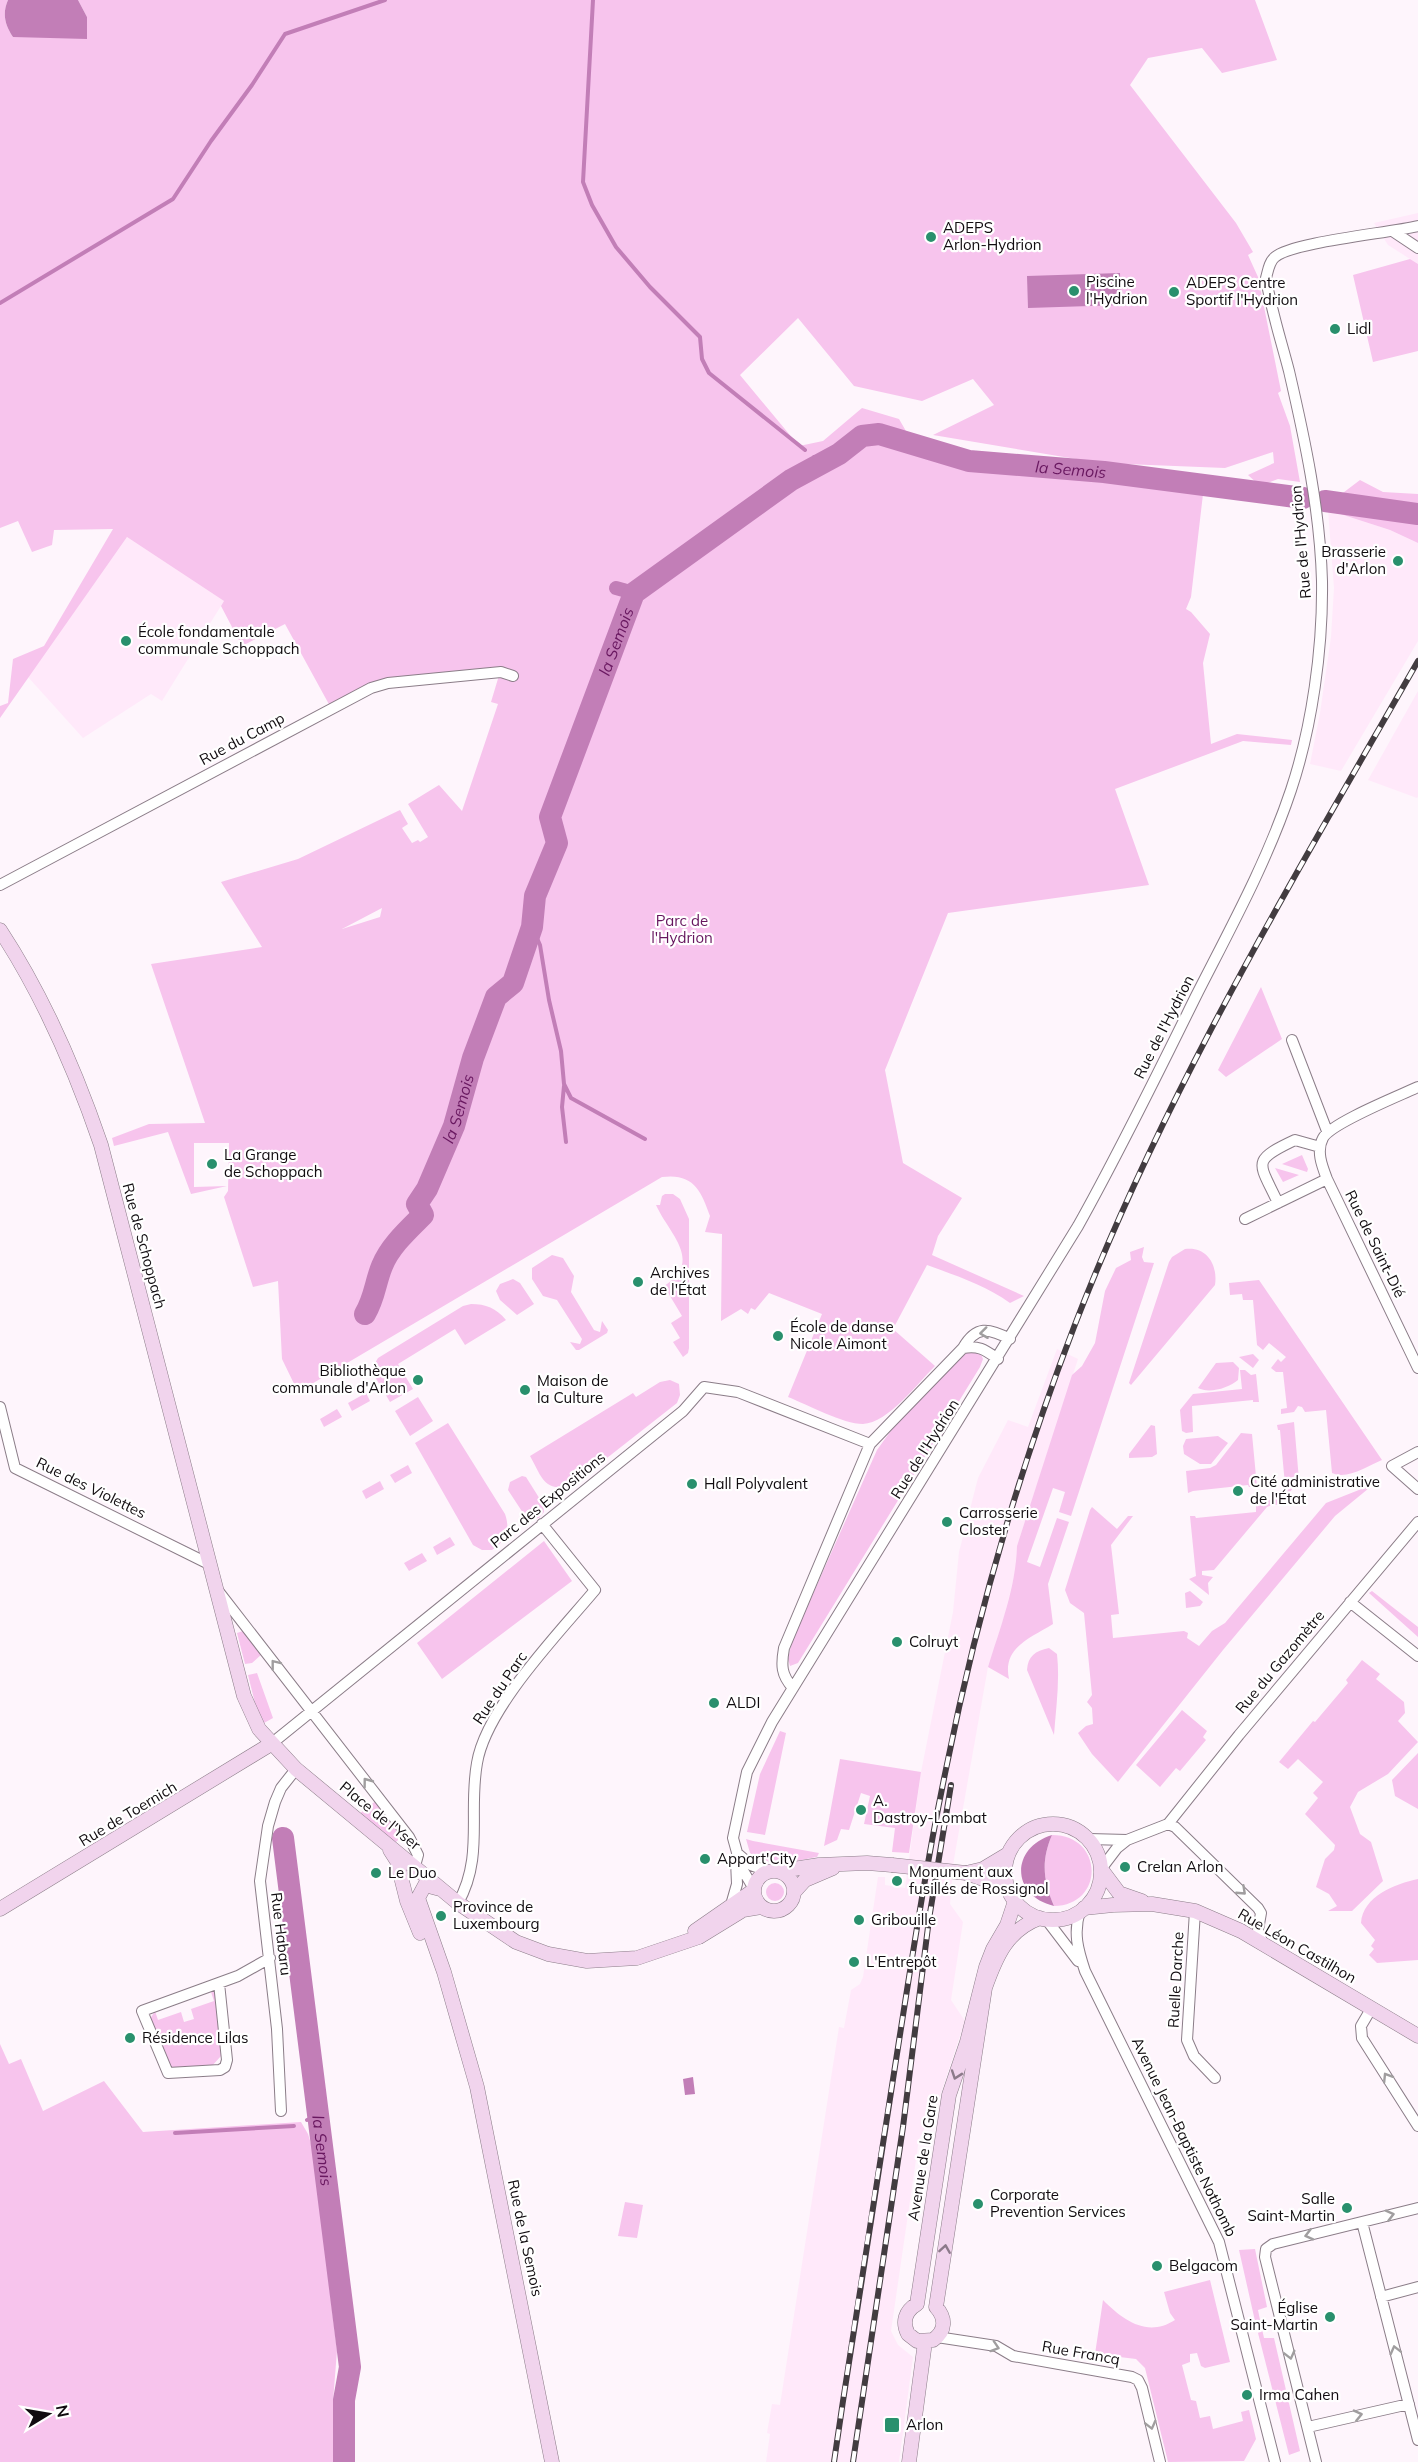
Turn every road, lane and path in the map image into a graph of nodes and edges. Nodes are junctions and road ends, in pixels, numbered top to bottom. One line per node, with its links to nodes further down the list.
1 (1418, 226): 2 (street, Rue de l'Hydrion)
2 (1394, 232): 3 (street); 14 (street, Rue de l'Hydrion)
3 (1418, 248)
4 (513, 676): 5 (street, Rue du Camp)
5 (0, 885)
6 (0, 930): 24 (main road, Rue de Schoppach)
7 (1292, 1040): 9 (street)
8 (1418, 1087): 9 (street)
9 (1327, 1131): 10 (street)
10 (1320, 1147): 11 (street, Rue de Saint-Dié); 12 (street)
11 (1327, 1179): 12 (street); 17 (street, Rue de Saint-Dié)
12 (1278, 1203): 13 (street)
13 (1245, 1219)
14 (1010, 1339): 15 (street, one-way to 15); 16 (street, Rue de l'Hydrion)
15 (963, 1348): 16 (street); 19 (street)
16 (998, 1359): 28 (street, Rue de l'Hydrion)
17 (1418, 1368)
18 (0, 1407): 24 (street, Rue des Violettes)
19 (870, 1444): 23 (street, Parc des Expositions); 28 (street)
20 (1418, 1452): 21 (street)
21 (1418, 1489)
22 (1418, 1522): 26 (street, Rue du Gazomètre)
23 (542, 1524): 29 (street, Parc des Expositions); 49 (street, Rue du Parc)
24 (209, 1564): 25 (main road, Rue de Schoppach)
25 (215, 1587): 29 (street, Place de l'Yser, one-way to 25); 30 (main road, Place de l'Yser)
26 (1350, 1602): 27 (street); 32 (street, Rue du Gazomètre)
27 (1418, 1656)
28 (793, 1689): 36 (street, Rue de l'Hydrion)
29 (312, 1710): 30 (street, Parc des Expositions); 39 (street, Place de l'Yser, one-way to 29)
30 (271, 1744): 31 (main road, Place de l'Yser); 53 (main road, Rue de Toernich)
31 (296, 1769): 35 (main road, Place de l'Yser); 59 (street, Rue Habaru)
32 (1168, 1824): 34 (street, Rue du Gazomètre); 58 (street, one-way to 58)
33 (1089, 1839): 34 (street, Rue du Gazomètre); 37 (main road); 40 (main road)
34 (1127, 1840): 40 (street, Rue du Gazomètre)
35 (384, 1841): 39 (main road, Place de l'Yser); 42 (main road, Rue de la Semois)
36 (736, 1852): 41 (street); 46 (street, Rue de l'Hydrion); 51 (street)
37 (1008, 1854): 43 (main road); 44 (main road)
38 (842, 1864): 41 (main road); 43 (main road, bridge); 47 (main road)
39 (413, 1865): 42 (main road); 45 (main road); 62 (main road, Rue de la Semois)
40 (1101, 1869): 50 (main road, Rue Léon Castilhon); 54 (main road)
41 (774, 1871): 46 (main road); 47 (main road)
42 (401, 1874): 64 (main road, Rue de la Semois)
43 (966, 1874): 44 (main road)
44 (1008, 1888): 48 (main road)
45 (442, 1889): 49 (main road); 62 (main road, Rue de la Semois)
46 (754, 1889): 51 (main road); 52 (main road)
47 (795, 1891): 52 (main road)
48 (1015, 1901): 56 (main road); 73 (main road, Avenue de la Gare, one-way to 73)
49 (458, 1903): 57 (main road)
50 (1152, 1904): 54 (main road, Rue Léon Castilhon); 55 (main road, Rue Léon Castilhon)
51 (731, 1905): 57 (main road)
52 (761, 1907): 57 (main road)
53 (0, 1909)
54 (1082, 1910): 56 (main road); 60 (street, Avenue Jean-Baptiste Nothomb)
55 (1195, 1911): 58 (main road, Rue Léon Castilhon); 66 (street, Ruelle Darche)
56 (1043, 1919): 60 (street, Avenue Jean-Baptiste Nothomb); 73 (main road, one-way to 56)
57 (676, 1944)
58 (1263, 1944): 63 (main road, Rue Léon Castilhon)
59 (270, 1958): 61 (street); 67 (street, Rue Habaru)
60 (1085, 1971): 80 (street, Avenue Jean-Baptiste Nothomb)
61 (219, 1983): 61 (street)
62 (448, 1992): 64 (main road, Rue de la Semois)
63 (1371, 2009): 65 (main road, Rue Léon Castilhon); 68 (street, one-way to 63)
64 (458, 2022): 77 (main road, Rue de la Semois)
65 (1418, 2036)
66 (1215, 2078)
67 (281, 2111)
68 (1418, 2126)
69 (1418, 2208): 70 (street, one-way to 69)
70 (1362, 2222): 72 (street); 75 (street, one-way to 75)
71 (1418, 2287): 72 (street)
72 (1381, 2297): 74 (street, one-way to 72)
73 (931, 2340): 78 (main road); 79 (street, Rue Francq, one-way to 79)
74 (1409, 2403): 75 (street, one-way to 74); 76 (street)
75 (1308, 2427): 81 (street)
76 (1418, 2440)
77 (552, 2462)
78 (909, 2462)
79 (1161, 2462)
80 (1273, 2462)
81 (1316, 2462)

